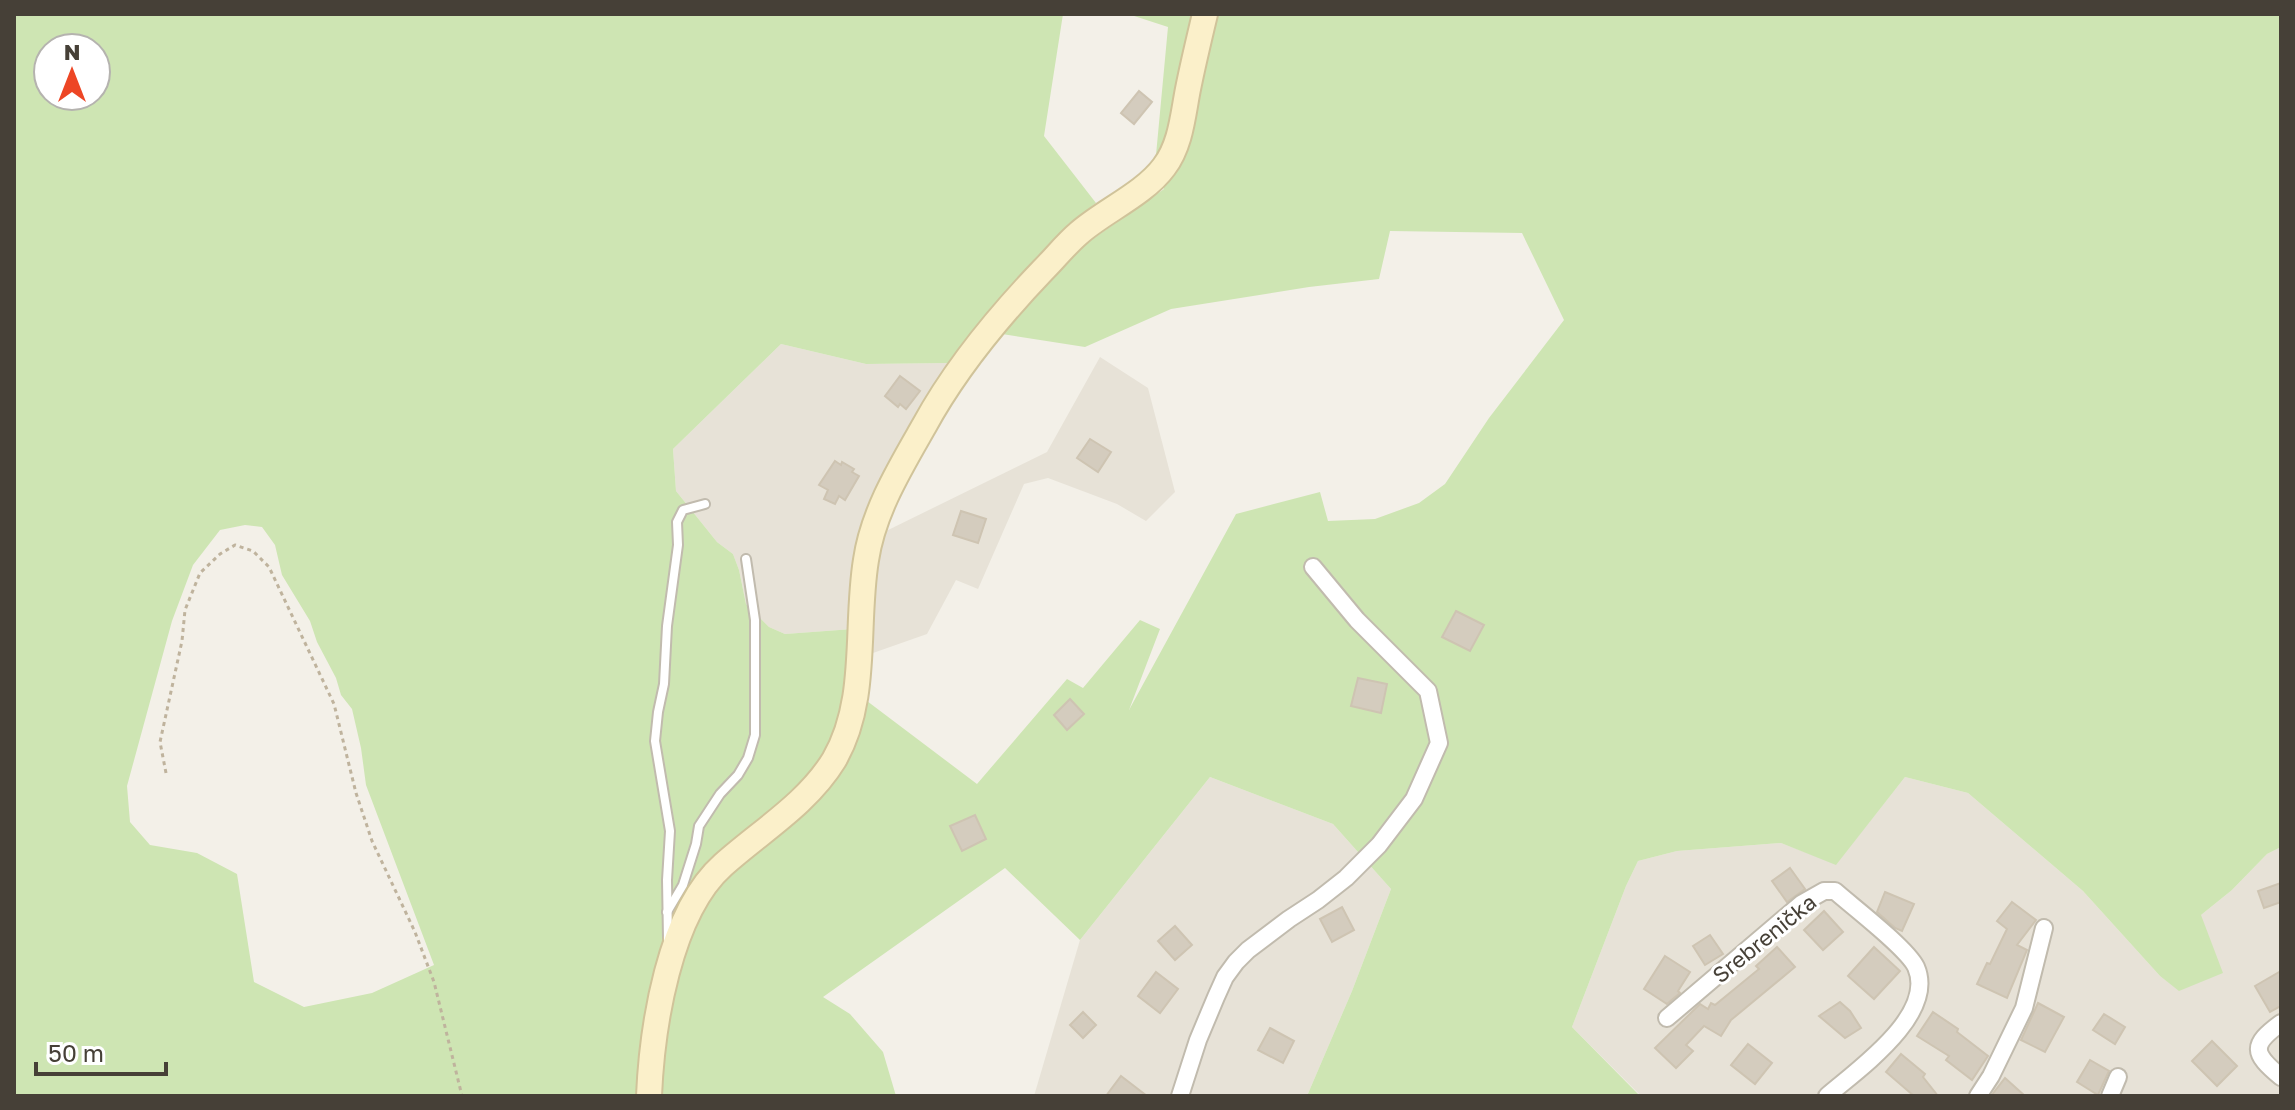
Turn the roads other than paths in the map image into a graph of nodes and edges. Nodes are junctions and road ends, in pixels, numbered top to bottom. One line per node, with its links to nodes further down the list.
1 (1205, 14): 7 (main road)
2 (705, 504): 5 (lane)
3 (746, 559): 5 (lane)
4 (1313, 567): 13 (street)
5 (667, 912): 7 (lane)
6 (2044, 928): 15 (street)
7 (662, 995): 12 (main road)
8 (1667, 1018): 14 (street, Srebrenička)
9 (2281, 1023): 11 (street)
10 (2118, 1077): 16 (street)
11 (2281, 1077)
12 (649, 1096)
13 (1180, 1096)
14 (1827, 1096)
15 (1978, 1096)
16 (2110, 1096)

